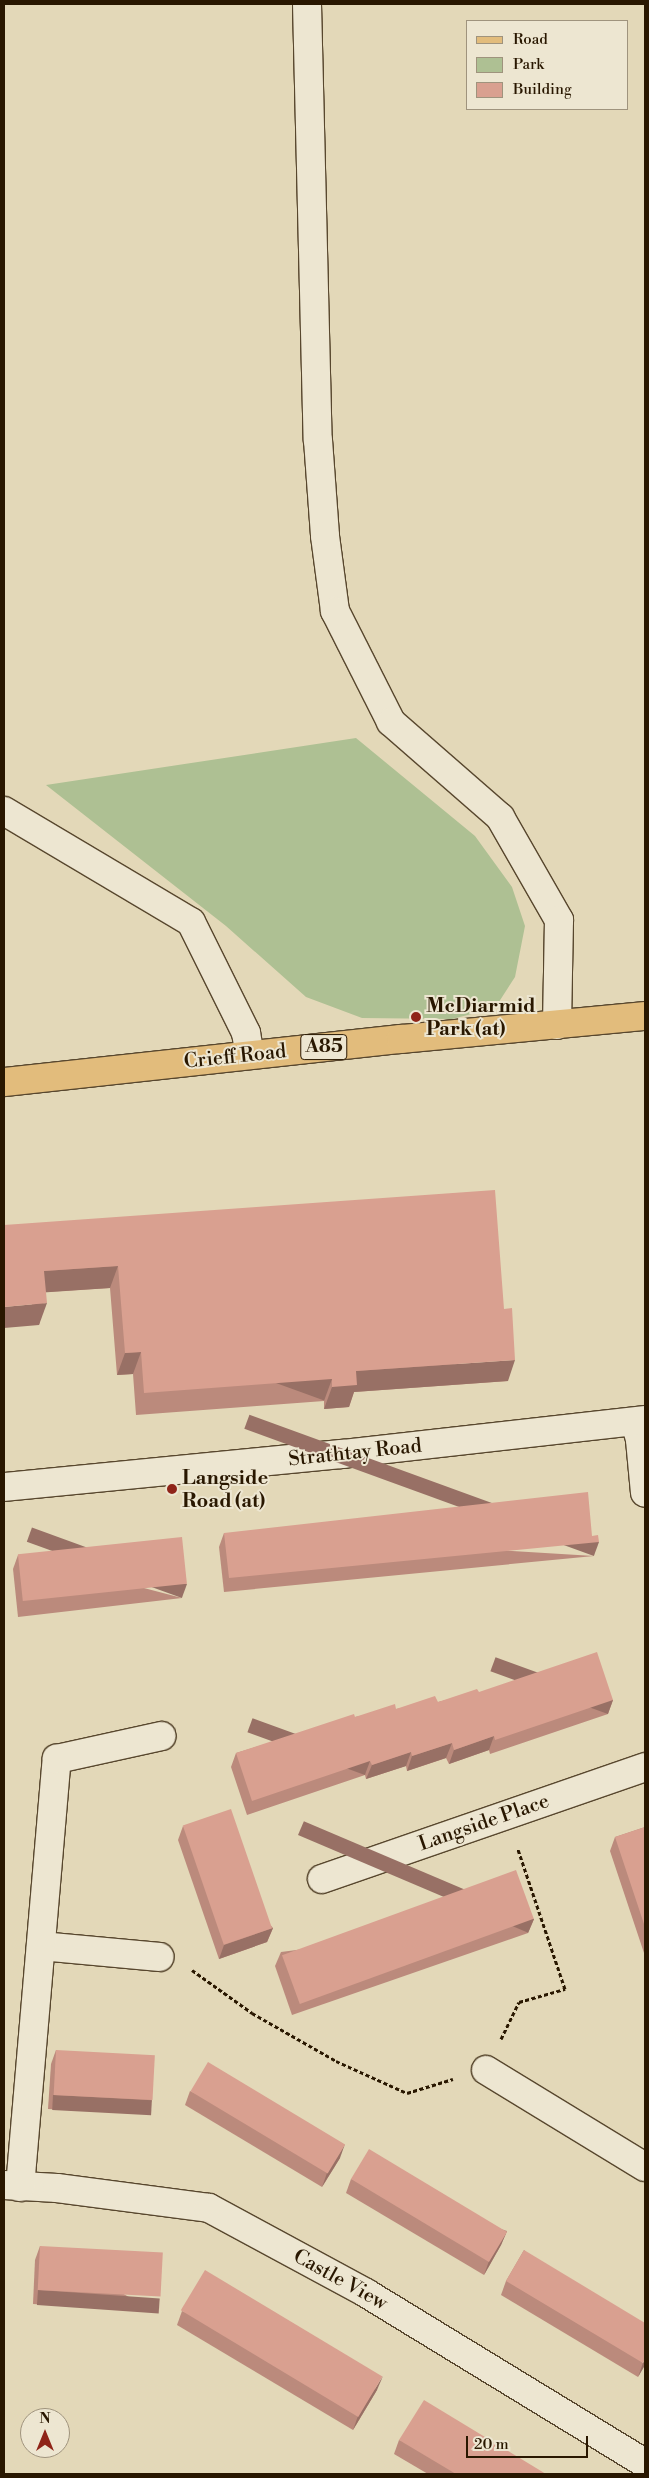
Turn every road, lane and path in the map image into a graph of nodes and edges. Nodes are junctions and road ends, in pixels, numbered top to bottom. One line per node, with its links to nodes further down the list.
1 (306, 4): 4 (street)
2 (4, 811): 5 (street)
3 (645, 1016): 4 (main road, Crieff Road / A85)
4 (557, 1025): 5 (main road, Crieff Road / A85)
5 (250, 1055): 6 (main road, Crieff Road / A85)
6 (4, 1082)
7 (640, 1421): 8 (street, Strathtay Road); 9 (street)
8 (4, 1487)
9 (645, 1493)
10 (162, 1736): 14 (street)
11 (645, 1767): 12 (street, Langside Place)
12 (507, 1815): 13 (street, Langside Place); 16 (path)
13 (322, 1879)
14 (41, 1946): 15 (street); 18 (street)
15 (159, 1957): 16 (path)
16 (486, 2070): 17 (street)
17 (645, 2167)
18 (12, 2186): 19 (street, Castle View)
19 (645, 2463)

